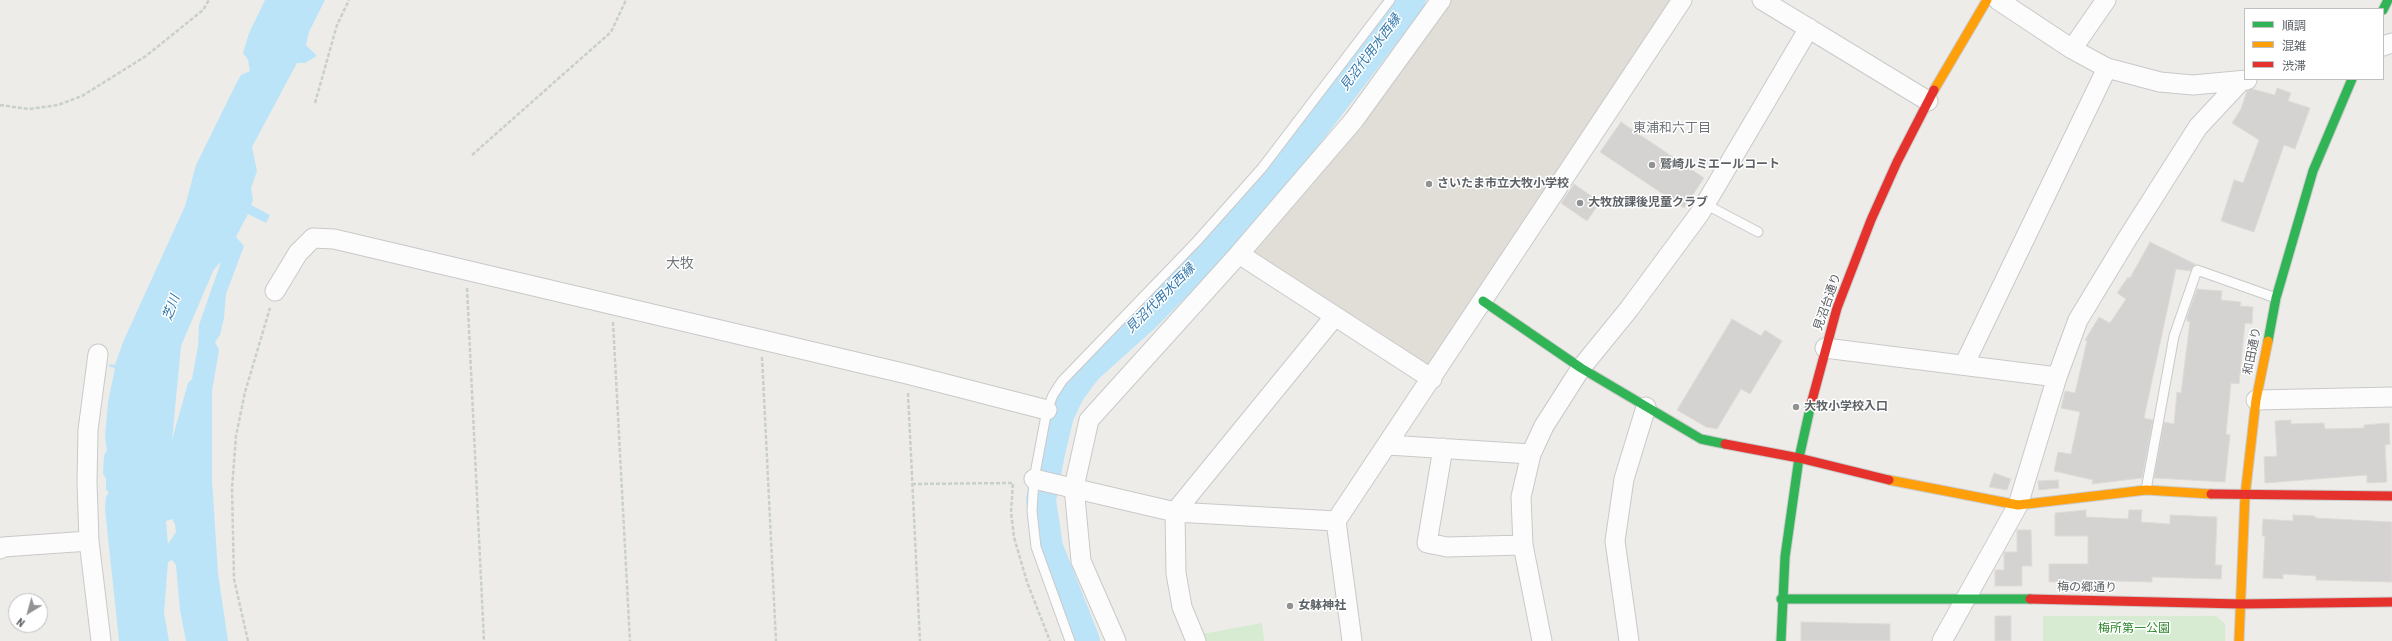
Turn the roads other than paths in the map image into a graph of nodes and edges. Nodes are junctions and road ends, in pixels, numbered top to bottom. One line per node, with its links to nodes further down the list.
1 (1390, 0): 30 (lane)
2 (1441, 0): 16 (street)
3 (1682, 0): 19 (street)
4 (1762, 0): 8 (street)
5 (1987, 0): 13 (street, 見沼台通り)
6 (1998, 0): 9 (street)
7 (2106, 0): 9 (street)
8 (1809, 28): 13 (street); 14 (street)
9 (2072, 49): 10 (street)
10 (2107, 68): 11 (street); 23 (street)
11 (2246, 80): 25 (street)
12 (2352, 80): 18 (street, 和田通り)
13 (1928, 101): 21 (street, 見沼台通り)
14 (1706, 204): 15 (lane); 24 (street)
15 (1758, 232)
16 (1239, 254): 20 (street); 36 (street)
17 (275, 291): 30 (street)
18 (2276, 298): 28 (street, 和田通り); 37 (lane)
19 (1483, 301): 24 (street); 26 (street)
20 (1335, 316): 26 (street); 41 (street)
21 (1825, 348): 23 (street); 34 (street, 見沼台通り)
22 (98, 354): 43 (street)
23 (1964, 365): 25 (street)
24 (1580, 368): 29 (street); 33 (street)
25 (2057, 377): 40 (street)
26 (1432, 379): 31 (street)
27 (2392, 397): 28 (street)
28 (2256, 400): 38 (street, 和田通り)
29 (1646, 407): 34 (street); 56 (street)
30 (1047, 410): 35 (lane)
31 (1388, 445): 32 (street); 42 (street)
32 (1443, 448): 33 (street); 44 (street)
33 (1531, 454): 44 (street)
34 (1799, 458): 40 (street); 46 (street, 見沼台通り)
35 (1034, 479): 36 (street); 51 (lane)
36 (1074, 487): 41 (street); 52 (street)
37 (2146, 490): 38 (street); 40 (street)
38 (2245, 496): 39 (street); 49 (street, 和田通り)
39 (2392, 496)
40 (2018, 505): 47 (street)
41 (1175, 512): 42 (street); 53 (street)
42 (1336, 522): 54 (street)
43 (89, 541): 45 (street); 50 (street)
44 (1523, 545): 55 (street)
45 (0, 549)
46 (1782, 598): 47 (street, 梅の郷通り); 57 (street, 見沼台通り)
47 (1966, 598): 49 (street, 梅の郷通り); 58 (street)
48 (2392, 602): 49 (street, 梅の郷通り)
49 (2241, 604): 59 (street, 和田通り)
50 (101, 641)
51 (1070, 641)
52 (1116, 641)
53 (1196, 641)
54 (1352, 641)
55 (1542, 641)
56 (1629, 641)
57 (1781, 641)
58 (1942, 641)
59 (2239, 641)

